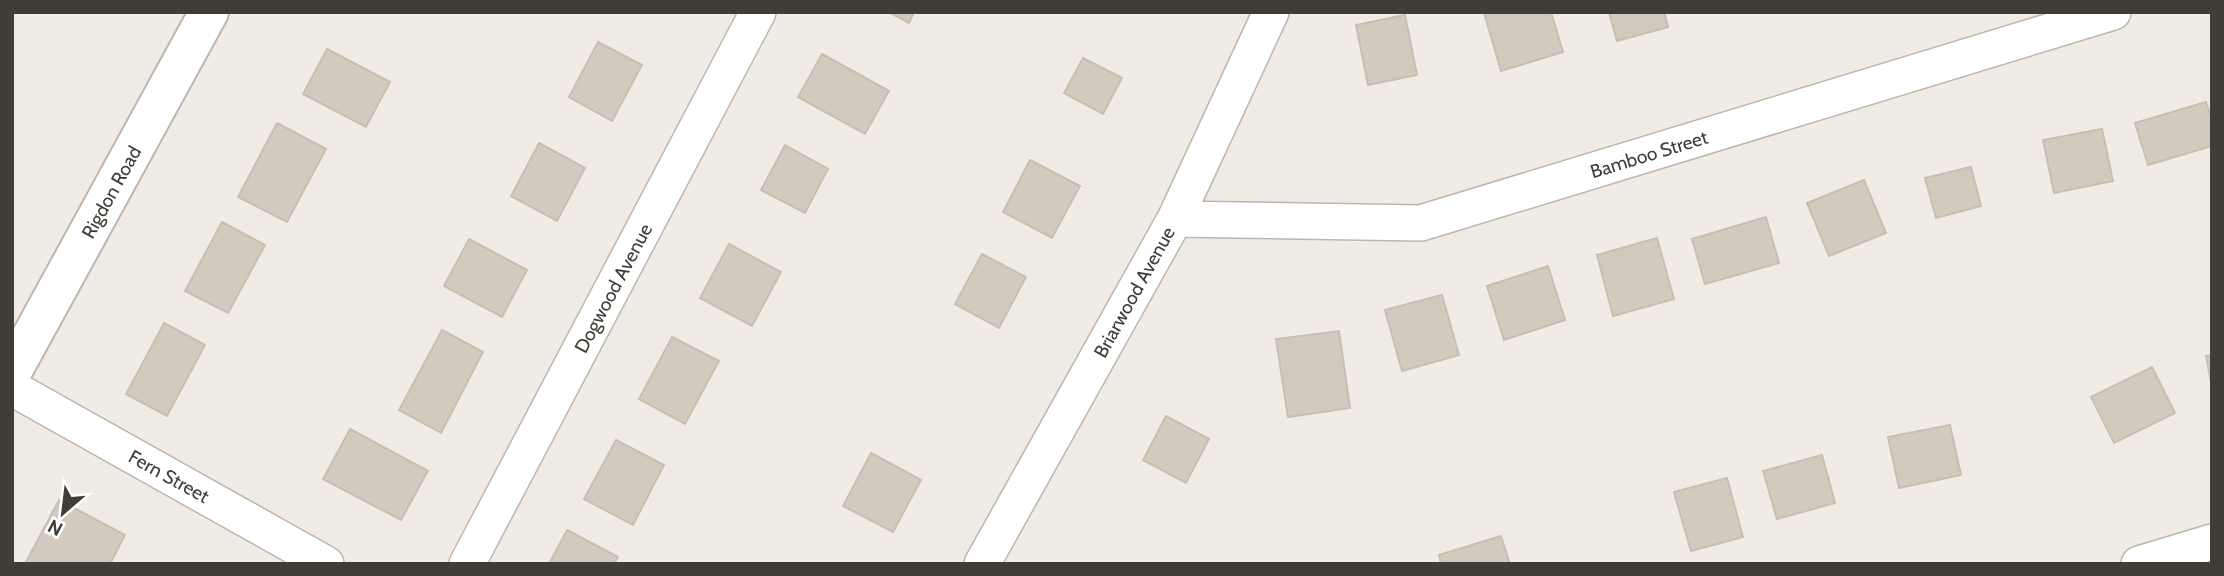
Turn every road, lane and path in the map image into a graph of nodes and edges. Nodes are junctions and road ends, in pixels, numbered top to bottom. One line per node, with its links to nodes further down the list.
1 (209, 12): 6 (street, Rigdon Road)
2 (758, 12): 10 (street, Dogwood Avenue)
3 (1271, 12): 5 (street, Briarwood Avenue)
4 (2113, 12): 5 (street, Bamboo Street)
5 (1175, 219): 11 (street, Briarwood Avenue)
6 (12, 372)
7 (12, 388): 9 (street, Fern Street)
8 (2212, 542): 12 (street)
9 (326, 564)
10 (467, 564)
11 (982, 564)
12 (2139, 564)

